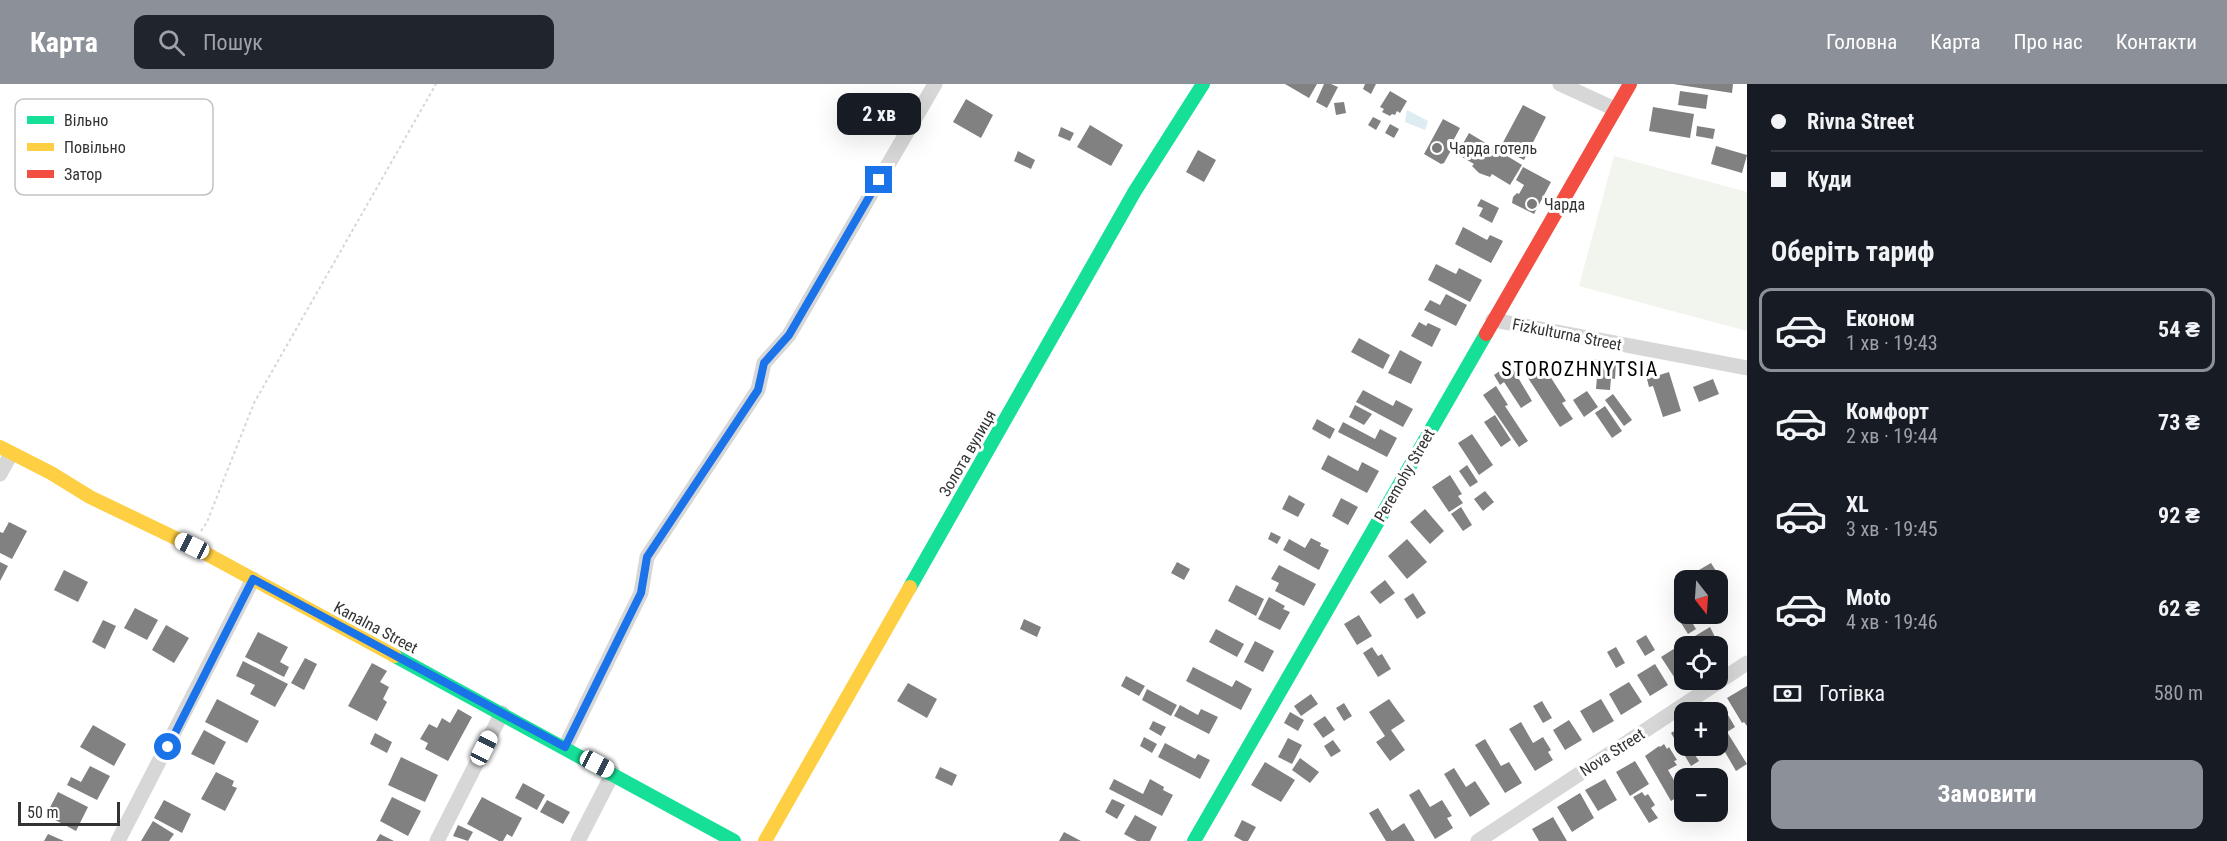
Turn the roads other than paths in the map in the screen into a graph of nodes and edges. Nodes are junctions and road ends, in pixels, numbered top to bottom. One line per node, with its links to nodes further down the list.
1 (935, 84): 13 (street)
2 (1203, 84): 19 (street, Золота вулиця)
3 (1560, 84): 5 (street)
4 (1630, 84): 5 (street, Peremohy Street)
5 (1615, 109): 6 (street, Peremohy Street)
6 (1493, 320): 7 (street, Fizkulturna Street); 20 (street, Peremohy Street)
7 (1747, 368)
8 (6, 451): 9 (street); 10 (street, Kanalna Street)
9 (0, 474)
10 (253, 579): 12 (street, Kanalna Street); 15 (street)
11 (1747, 663): 21 (street, Nova Street)
12 (502, 713): 13 (street, Kanalna Street); 16 (street)
13 (565, 747): 14 (street, Kanalna Street)
14 (613, 773): 17 (street); 18 (street, Kanalna Street)
15 (118, 841)
16 (436, 841)
17 (578, 841)
18 (734, 841)
19 (765, 841)
20 (1194, 841)
21 (1478, 841)

